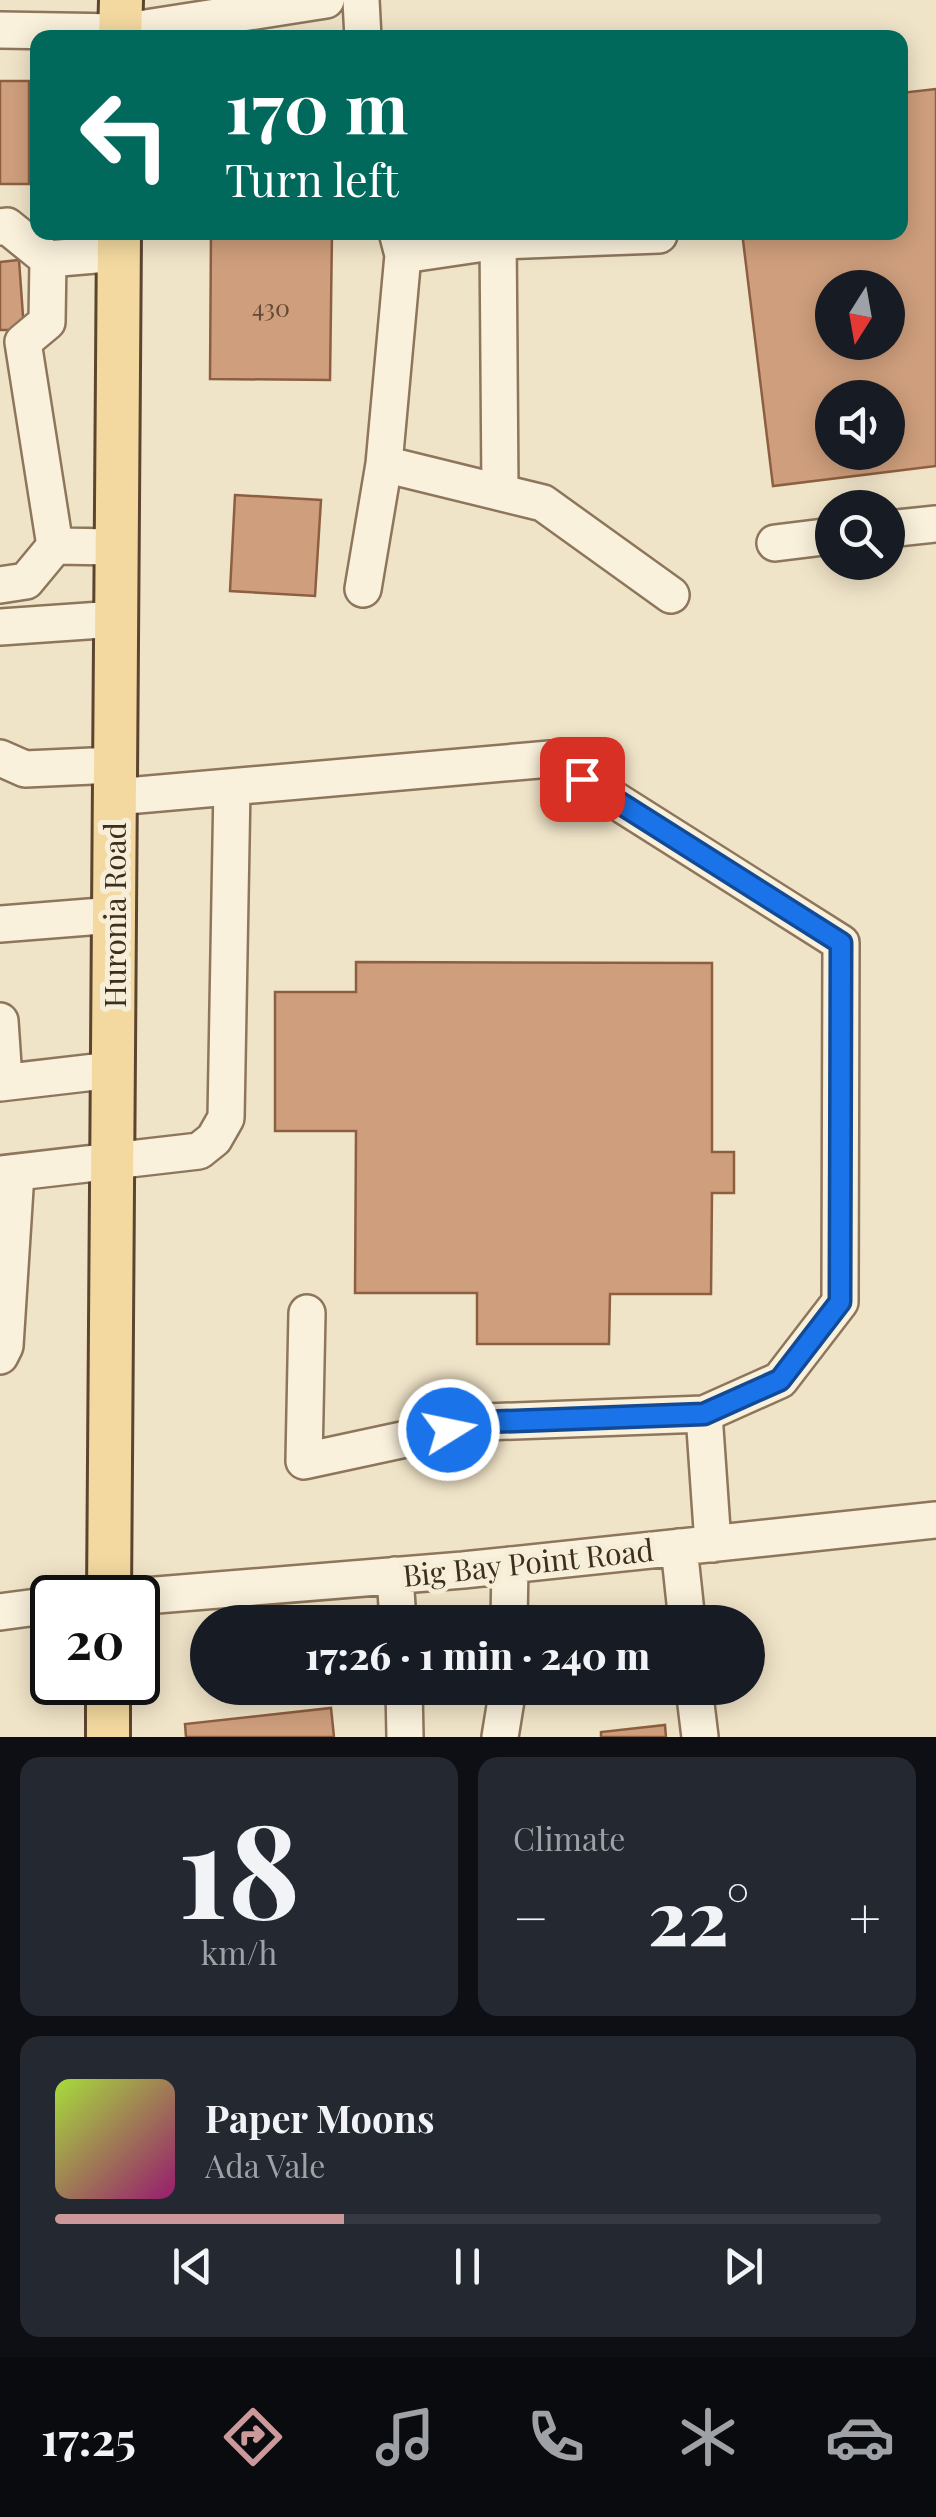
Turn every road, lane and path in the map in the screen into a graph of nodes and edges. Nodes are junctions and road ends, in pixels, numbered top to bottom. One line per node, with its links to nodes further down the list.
1 (326, 0): 3 (street)
2 (361, 0): 5 (street)
3 (120, 23): 4 (street)
4 (0, 30)
5 (363, 30)
6 (0, 227): 11 (street)
7 (456, 240): 10 (street)
8 (498, 240): 14 (street)
9 (119, 243): 11 (street); 20 (main road, Huronia Road)
10 (400, 244): 13 (street)
11 (48, 259): 12 (street)
12 (12, 344): 19 (street)
13 (384, 464): 14 (street); 22 (street)
14 (500, 492): 23 (street)
15 (936, 524): 16 (street)
16 (905, 527)
17 (815, 538): 18 (street)
18 (774, 543)
19 (55, 546): 20 (street); 21 (street)
20 (116, 548): 24 (main road, Huronia Road)
21 (0, 585)
22 (363, 589)
23 (672, 595)
24 (116, 619): 25 (street); 27 (main road, Huronia Road)
25 (0, 627)
26 (8, 772): 27 (street)
27 (115, 781): 28 (street); 29 (main road, Huronia Road)
28 (232, 787): 34 (street); 38 (street)
29 (114, 915): 30 (street); 32 (main road, Huronia Road)
30 (0, 924)
31 (0, 1021): 33 (street)
32 (112, 1070): 33 (street); 34 (main road, Huronia Road)
33 (2, 1081)
34 (112, 1164): 35 (street); 42 (main road, Huronia Road)
35 (8, 1173): 37 (street)
36 (307, 1313): 38 (street)
37 (0, 1356)
38 (704, 1414): 40 (street)
39 (936, 1520): 40 (street, Big Bay Point Road)
40 (696, 1545): 41 (street, Big Bay Point Road); 47 (street)
41 (510, 1565): 43 (street, Big Bay Point Road); 46 (street)
42 (109, 1575)
43 (394, 1576): 44 (street, Big Bay Point Road); 45 (street)
44 (160, 1595)
45 (397, 1605)
46 (509, 1605)
47 (690, 1605)
48 (30, 1609): 49 (street)
49 (0, 1612)
50 (108, 1705): 54 (main road)
51 (404, 1705): 55 (street)
52 (505, 1705): 56 (street)
53 (696, 1705): 57 (street)
54 (108, 1737)
55 (405, 1737)
56 (500, 1737)
57 (700, 1737)

